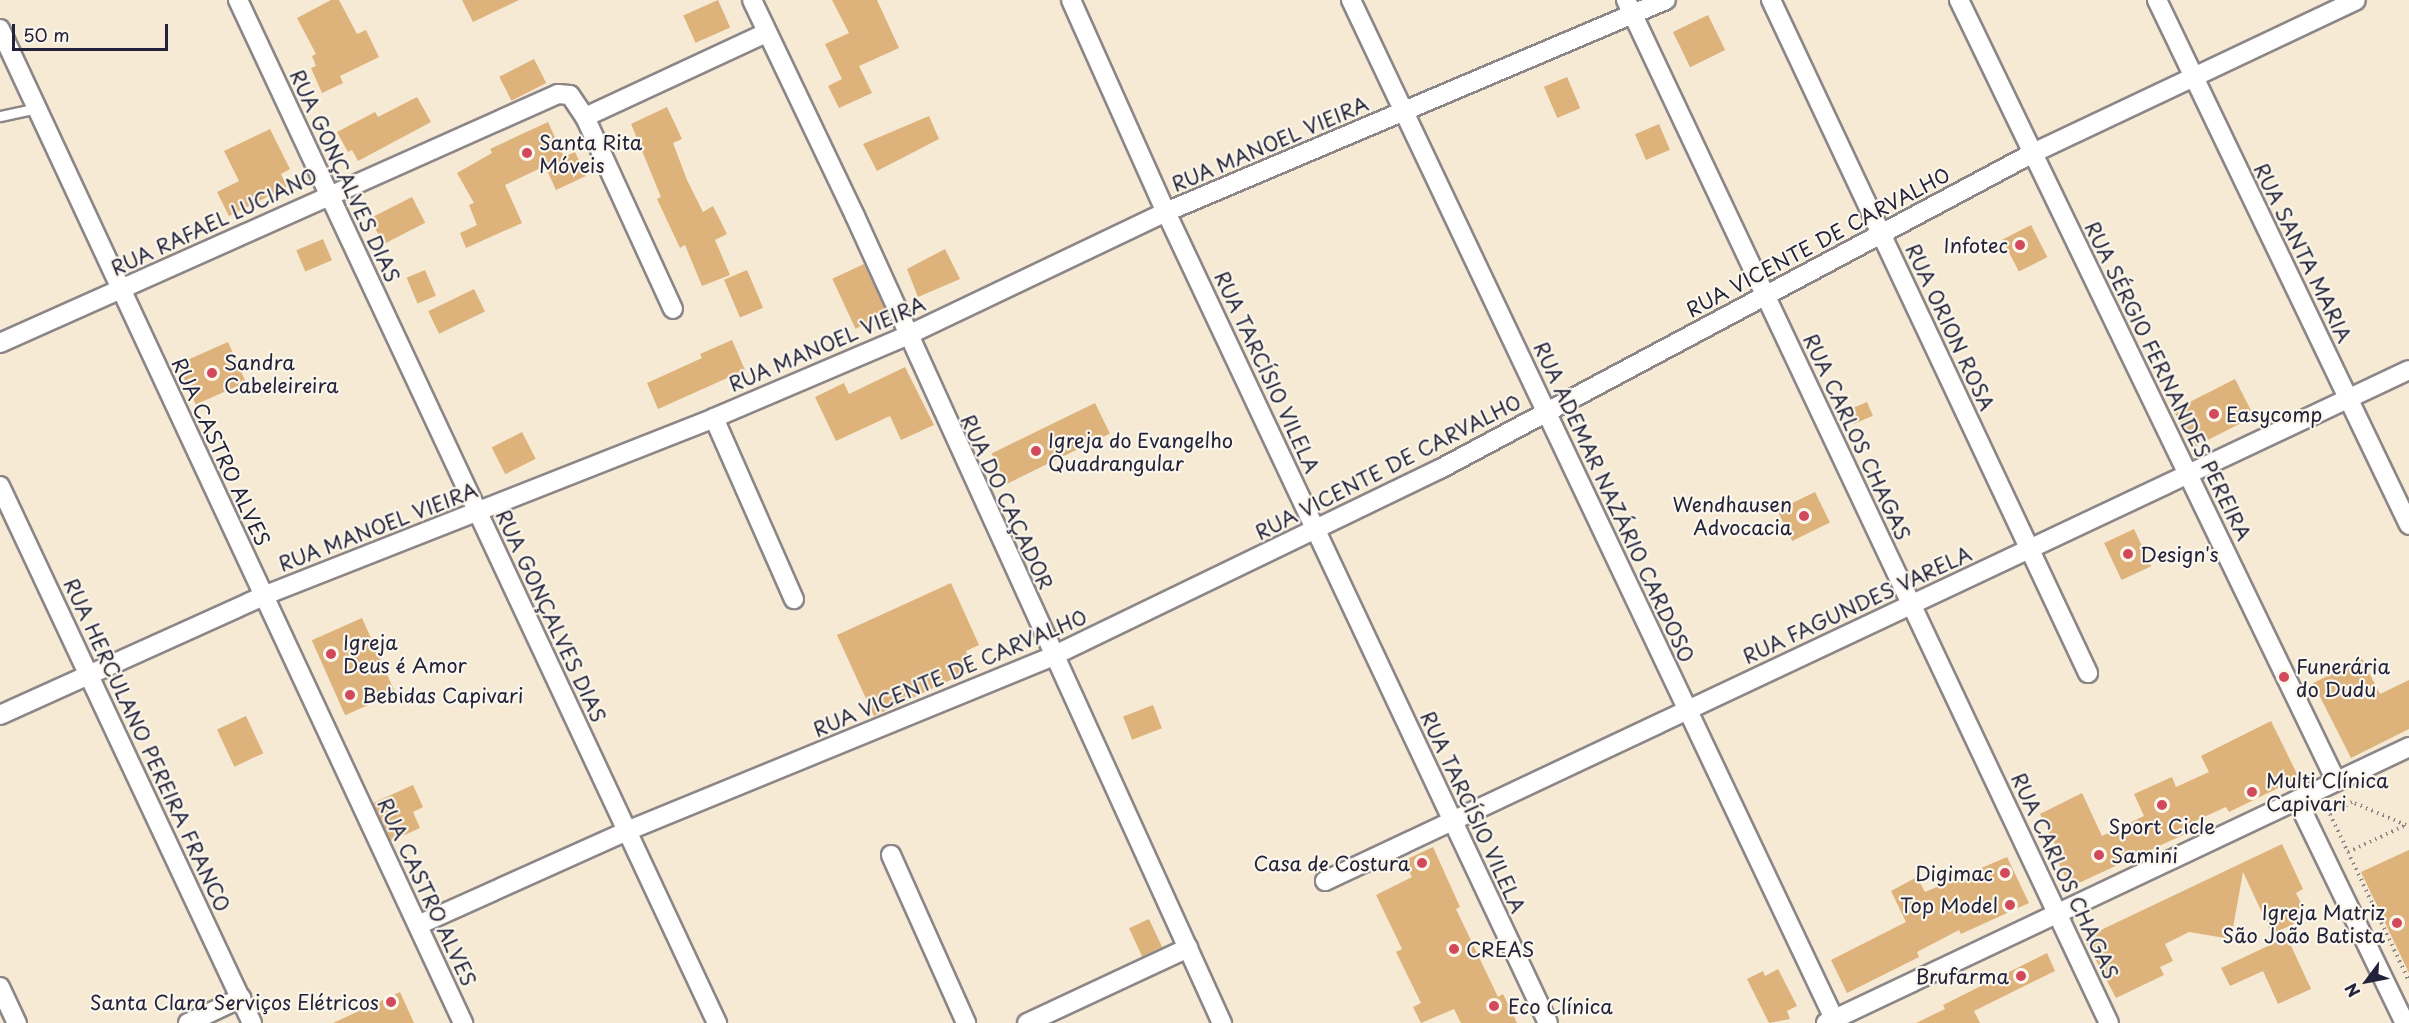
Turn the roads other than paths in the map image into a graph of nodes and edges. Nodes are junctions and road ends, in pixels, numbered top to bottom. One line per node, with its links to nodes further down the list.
1 (238, 0): 19 (street, RUA GONÇALVES DIAS)
2 (752, 0): 12 (street, RUA DO CAÇADOR)
3 (1071, 0): 20 (street, RUA TARCÍSIO VILELA)
4 (1351, 0): 15 (street, RUA ADEMAR NAZÁRIO CARDOSO)
5 (1666, 0): 10 (street, RUA MANOEL VIEIRA)
6 (1771, 0): 21 (street, RUA ORION ROSA)
7 (1959, 0): 18 (street, RUA SÉRGIO FERNANDES PEREIRA)
8 (2157, 0): 13 (street, RUA SANTA MARIA)
9 (2356, 0): 13 (street, RUA VICENTE DE CARVALHO)
10 (1630, 7): 15 (street, RUA MANOEL VIEIRA); 23 (street, RUA CARLOS CHAGAS)
11 (0, 29): 14 (street, RUA CASTRO ALVES)
12 (766, 33): 17 (street); 25 (street, RUA DO CAÇADOR)
13 (2194, 77): 18 (street, RUA VICENTE DE CARVALHO); 28 (street, RUA SANTA MARIA)
14 (37, 108): 16 (lane); 22 (street, RUA CASTRO ALVES)
15 (1404, 112): 20 (street, RUA MANOEL VIEIRA); 29 (street, RUA ADEMAR NAZÁRIO CARDOSO)
16 (0, 116)
17 (585, 117): 19 (street, RUA RAFAEL LUCIANO); 24 (street)
18 (2033, 153): 21 (street, RUA VICENTE DE CARVALHO); 31 (street, RUA SÉRGIO FERNANDES PEREIRA)
19 (329, 195): 22 (street, RUA RAFAEL LUCIANO); 33 (street, RUA GONÇALVES DIAS)
20 (1166, 212): 25 (street, RUA MANOEL VIEIRA); 35 (street, RUA TARCÍSIO VILELA)
21 (1881, 234): 23 (street, RUA VICENTE DE CARVALHO); 36 (street, RUA ORION ROSA)
22 (120, 291): 26 (street, RUA RAFAEL LUCIANO); 37 (street, RUA CASTRO ALVES)
23 (1766, 295): 29 (street, RUA VICENTE DE CARVALHO); 39 (street, RUA CARLOS CHAGAS)
24 (673, 309)
25 (906, 336): 30 (street, RUA MANOEL VIEIRA); 40 (street, RUA DO CAÇADOR)
26 (0, 343)
27 (2409, 370): 28 (street, RUA FAGUNDES VARELA)
28 (2349, 399): 31 (street, RUA FAGUNDES VARELA); 34 (street, RUA SANTA MARIA)
29 (1546, 412): 35 (street, RUA VICENTE DE CARVALHO); 43 (street, RUA ADEMAR NAZÁRIO CARDOSO)
30 (714, 418): 33 (street, RUA MANOEL VIEIRA); 38 (street)
31 (2188, 474): 36 (street, RUA FAGUNDES VARELA); 46 (street, RUA SÉRGIO FERNANDES PEREIRA)
32 (0, 486): 41 (street, RUA HERCULANO PEREIRA FRANCO)
33 (478, 513): 37 (street, RUA MANOEL VIEIRA); 49 (street, RUA GONÇALVES DIAS)
34 (2409, 525)
35 (1316, 530): 40 (street, RUA VICENTE DE CARVALHO); 48 (street, RUA TARCÍSIO VILELA)
36 (2030, 549): 39 (street, RUA FAGUNDES VARELA); 42 (street, RUA ORION ROSA)
37 (263, 596): 41 (street, RUA MANOEL VIEIRA); 53 (street, RUA CASTRO ALVES)
38 (794, 599)
39 (1912, 604): 43 (street, RUA FAGUNDES VARELA); 52 (street, RUA CARLOS CHAGAS)
40 (1053, 656): 49 (street, RUA VICENTE DE CARVALHO); 54 (street, RUA DO CAÇADOR)
41 (88, 673): 44 (street, RUA MANOEL VIEIRA); 56 (street, RUA HERCULANO PEREIRA FRANCO)
42 (2088, 673)
43 (1688, 710): 48 (street, RUA FAGUNDES VARELA); 57 (street, RUA ADEMAR NAZÁRIO CARDOSO)
44 (0, 715)
45 (2409, 747): 46 (street)
46 (2336, 782): 47 (street)
47 (2297, 800): 52 (street); 68 (street)
48 (1453, 821): 51 (street, RUA FAGUNDES VARELA); 66 (street, RUA TARCÍSIO VILELA)
49 (627, 831): 53 (street, RUA VICENTE DE CARVALHO); 62 (street, RUA GONÇALVES DIAS)
50 (891, 855): 63 (street)
51 (1325, 881)
52 (2058, 913): 57 (street); 67 (street, RUA CARLOS CHAGAS)
53 (418, 925): 61 (street, RUA CASTRO ALVES)
54 (1188, 948): 64 (street); 65 (street, RUA DO CAÇADOR)
55 (0, 987): 58 (street)
56 (241, 998): 59 (street); 60 (street, RUA HERCULANO PEREIRA FRANCO)
57 (1832, 1022)
58 (17, 1023)
59 (188, 1023)
60 (252, 1023)
61 (463, 1023)
62 (717, 1023)
63 (966, 1023)
64 (1027, 1023)
65 (1222, 1023)
66 (1548, 1023)
67 (2109, 1023)
68 (2406, 1023)

